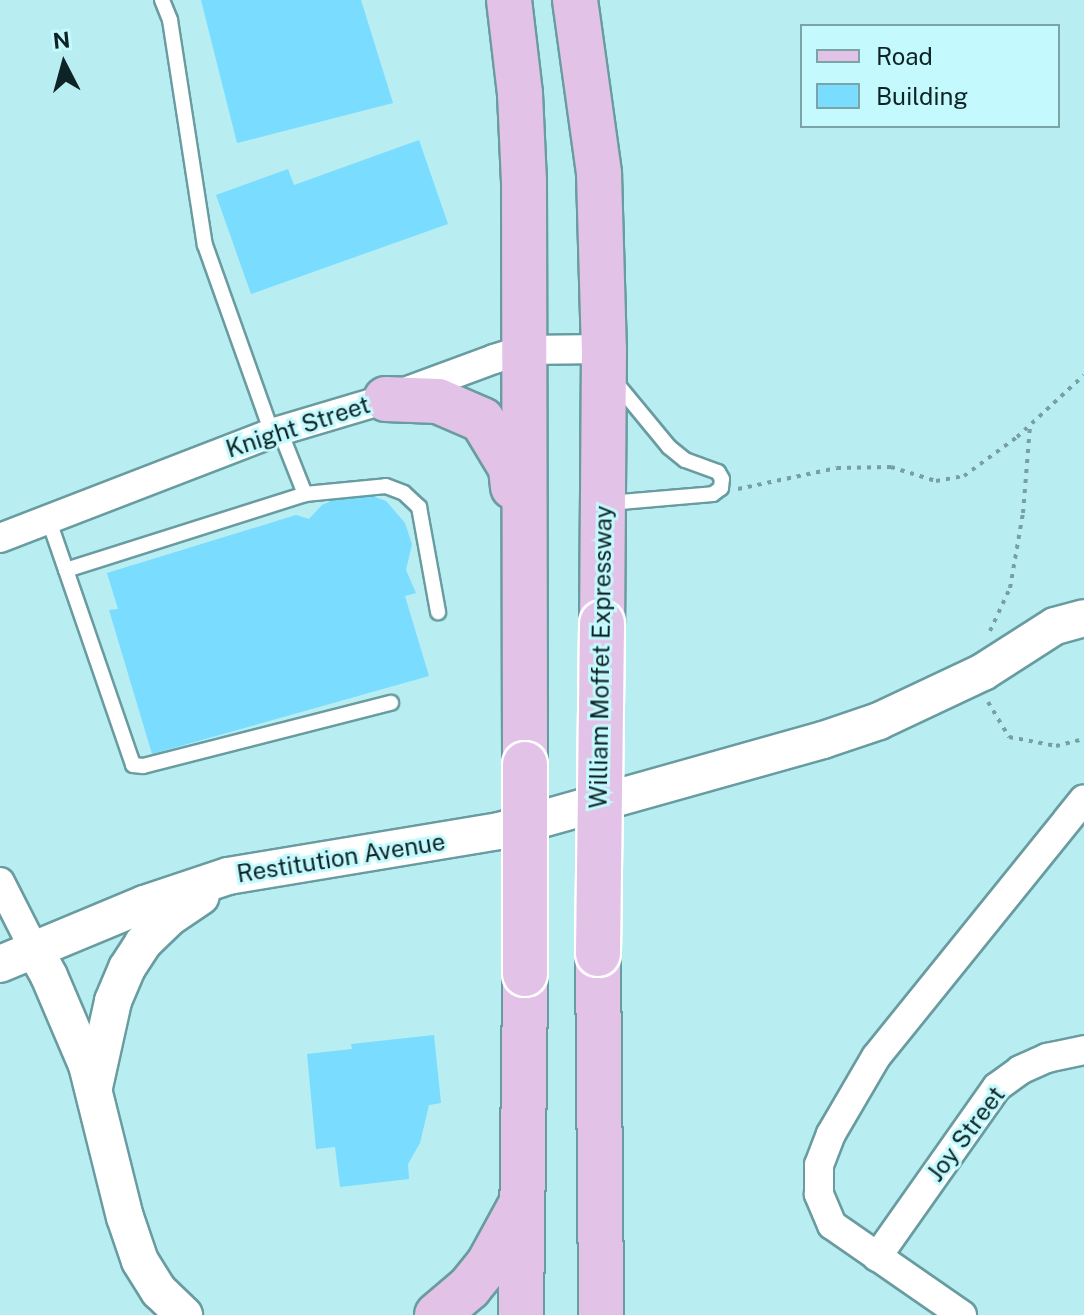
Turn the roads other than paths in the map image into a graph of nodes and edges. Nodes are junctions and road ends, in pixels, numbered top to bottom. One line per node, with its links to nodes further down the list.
1 (162, 0): 7 (lane)
2 (509, 0): 4 (main road)
3 (575, 0): 5 (main road, William Moffet Expressway)
4 (523, 350): 5 (street, Knight Street); 6 (street, Knight Street); 12 (main road)
5 (604, 360): 9 (main road, William Moffet Expressway); 9 (lane)
6 (386, 399): 7 (street, Knight Street); 12 (main road)
7 (276, 432): 8 (lane); 10 (street, Knight Street)
8 (305, 494): 13 (lane); 14 (lane)
9 (603, 504): 29 (main road, William Moffet Expressway, bridge)
10 (48, 518): 11 (street, Knight Street); 13 (lane)
11 (0, 538)
12 (524, 569): 24 (main road, bridge)
13 (66, 570): 16 (lane)
14 (438, 612)
15 (1084, 618): 18 (street, Restitution Avenue)
16 (391, 703)
17 (1084, 799): 25 (street)
18 (228, 876): 20 (street, Restitution Avenue); 23 (street)
19 (0, 882): 20 (street)
20 (33, 947): 21 (street, Restitution Avenue); 23 (street)
21 (0, 964)
22 (1084, 1050): 25 (street, Joy Street)
23 (94, 1091): 26 (street)
24 (522, 1203): 27 (main road); 28 (main road)
25 (877, 1257): 30 (street)
26 (184, 1315)
27 (437, 1315)
28 (521, 1315)
29 (601, 1315)
30 (962, 1315)

